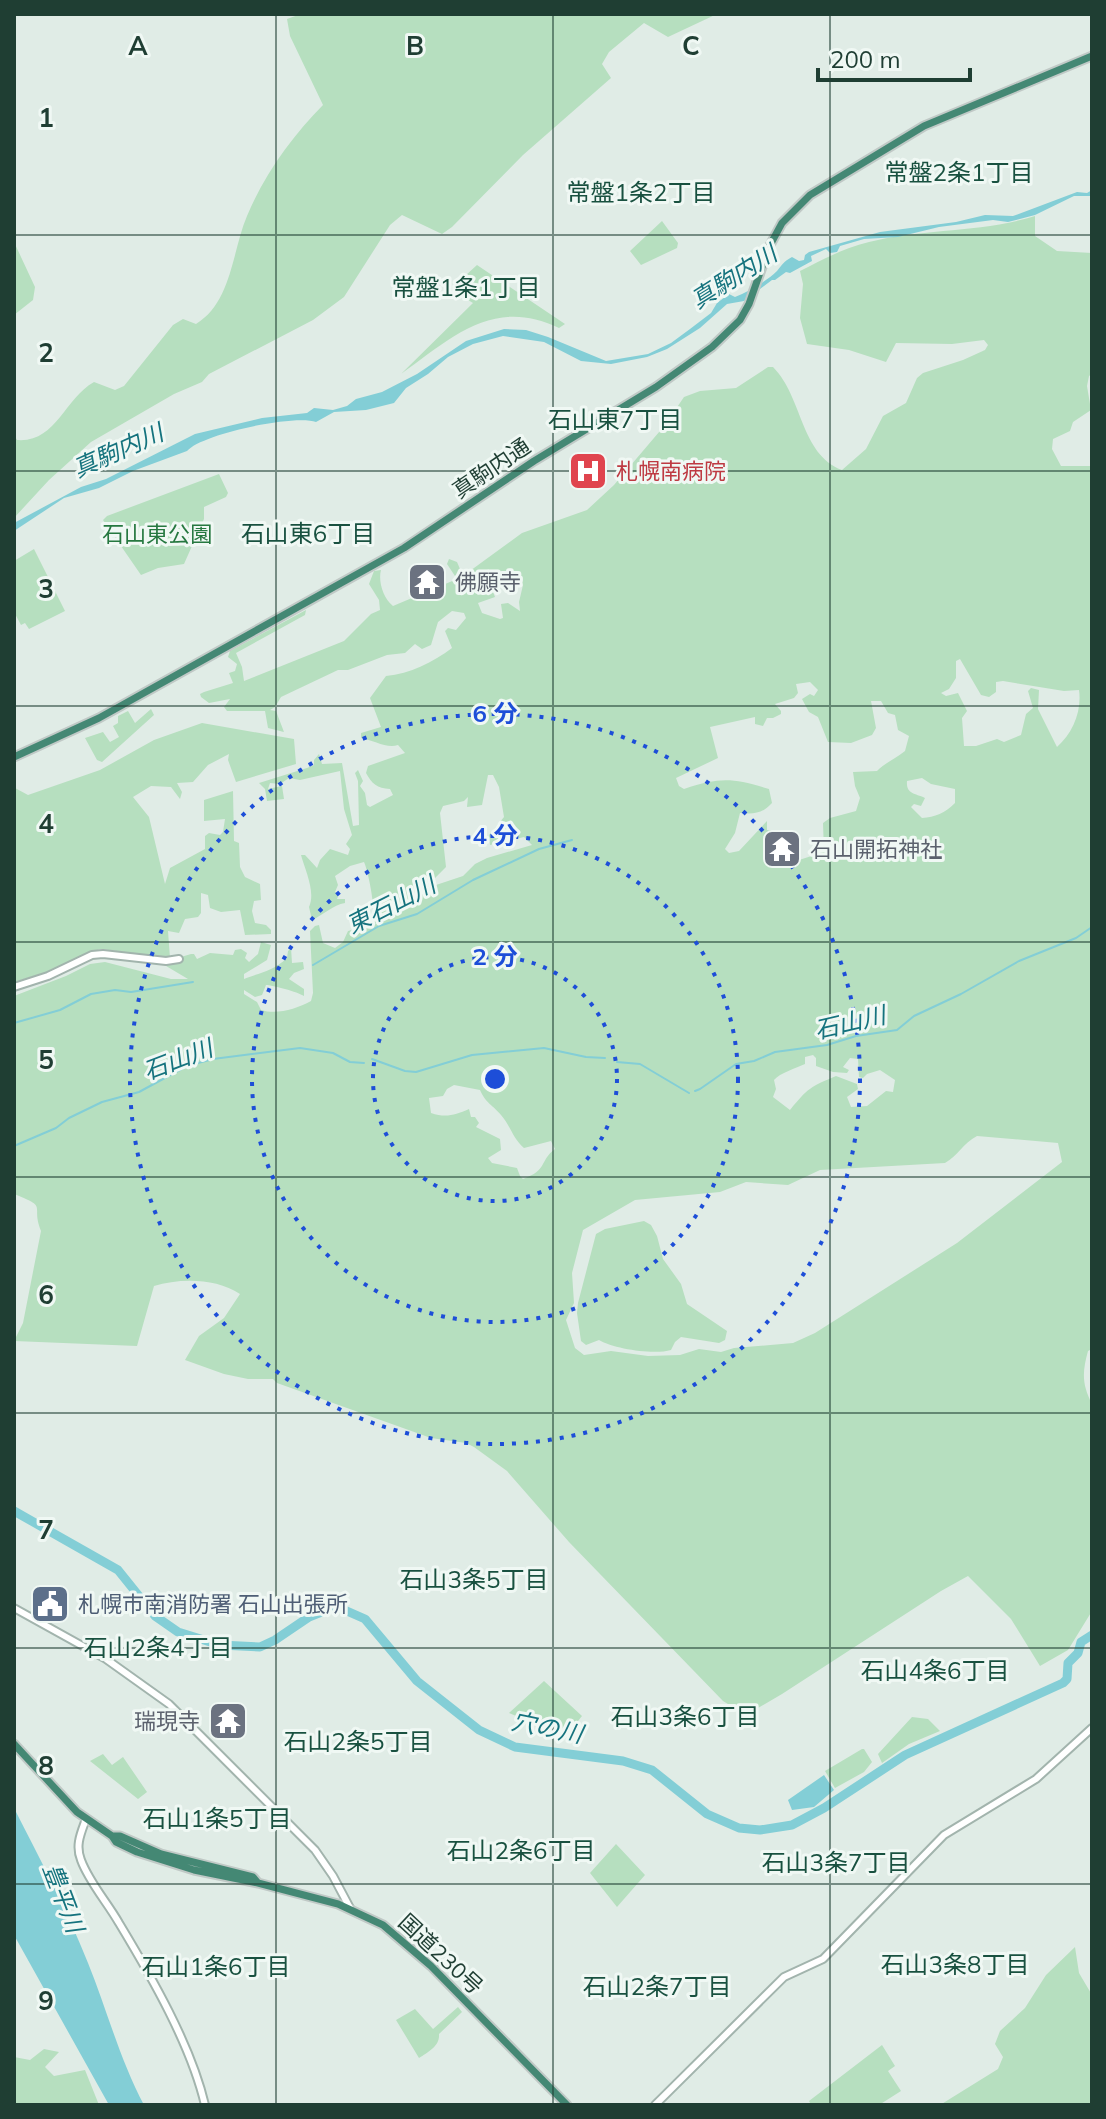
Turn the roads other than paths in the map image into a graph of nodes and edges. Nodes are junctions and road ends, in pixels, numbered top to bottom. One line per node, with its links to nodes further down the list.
1 (1092, 56): 2 (highway, 真駒内通)
2 (14, 757)
3 (179, 959): 4 (street)
4 (14, 987)
5 (14, 1608): 9 (street)
6 (1092, 1728): 12 (street)
7 (14, 1744): 8 (highway, 国道230号)
8 (86, 1819): 9 (highway, 国道230号); 10 (street)
9 (350, 1908): 11 (highway, 国道230号)
10 (205, 2105)
11 (567, 2105)
12 (655, 2105)

